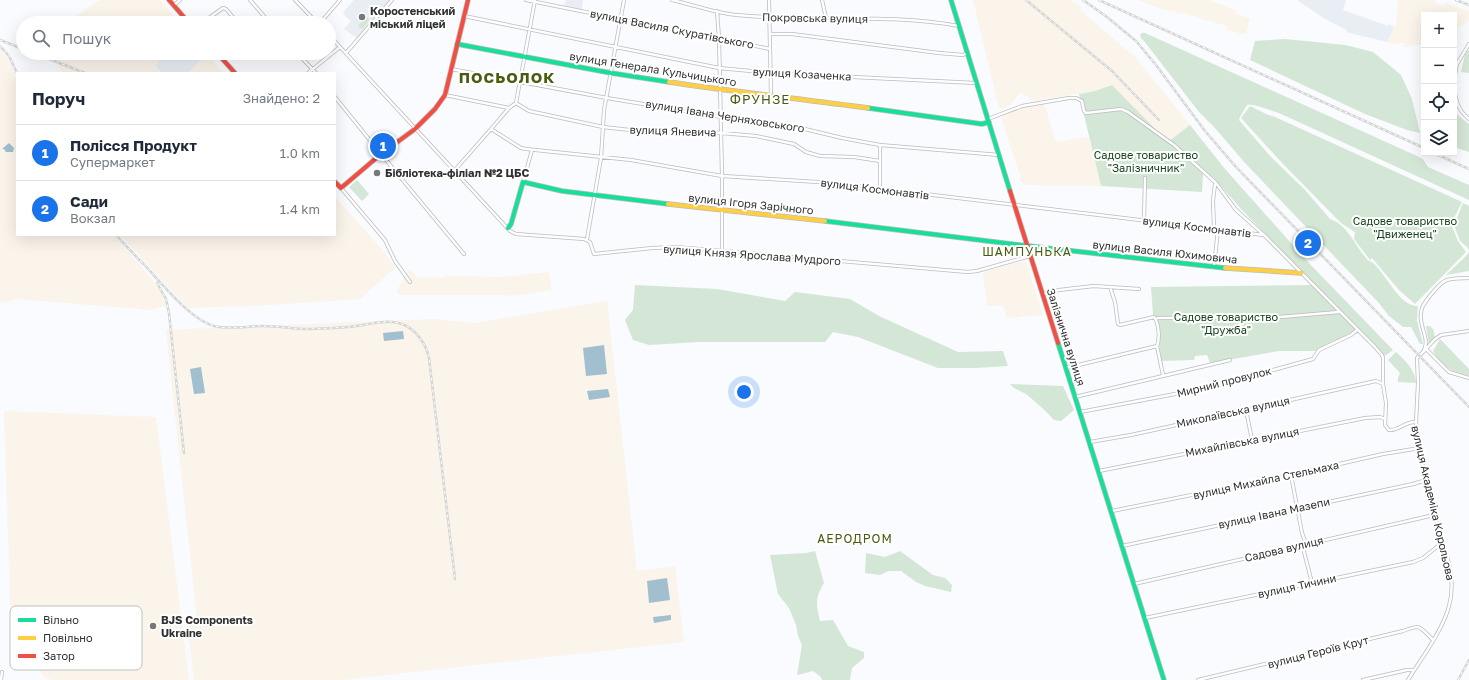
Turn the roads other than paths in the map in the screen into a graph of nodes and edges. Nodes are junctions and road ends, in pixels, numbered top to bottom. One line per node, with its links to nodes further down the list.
1 (169, 0): 15 (street)
2 (180, 0): 15 (street)
3 (250, 0): 20 (street)
4 (296, 0): 21 (street)
5 (340, 0): 22 (street)
6 (392, 0): 38 (street)
7 (468, 0): 23 (street)
8 (526, 0): 14 (street, вулиця Василя Скуратівського)
9 (624, 0): 26 (street)
10 (672, 0): 16 (street, Покровська вулиця)
11 (769, 0): 24 (street)
12 (822, 0): 25 (street)
13 (951, 0): 27 (street, Залізнична вулиця)
14 (535, 1): 26 (street, вулиця Василя Скуратівського); 28 (street)
15 (174, 5): 17 (street)
16 (717, 11): 24 (street, Покровська вулиця); 30 (street)
17 (183, 16)
18 (212, 16): 19 (street)
19 (232, 16)
20 (264, 16)
21 (312, 16)
22 (325, 16)
23 (464, 16): 28 (street, вулиця Козаченка); 32 (street)
24 (769, 16): 25 (street, Покровська вулиця); 29 (street)
25 (826, 18): 27 (street, Покровська вулиця)
26 (620, 19): 30 (street, вулиця Василя Скуратівського); 35 (street)
27 (959, 26): 39 (street, Залізнична вулиця)
28 (530, 28): 35 (street, вулиця Козаченка); 40 (street)
29 (770, 34): 36 (street); 39 (street, вулиця Василя Скуратівського)
30 (719, 38): 36 (street, вулиця Василя Скуратівського); 45 (street)
31 (336, 43): 34 (street)
32 (457, 44): 40 (street, вулиця Генерала Кульчицького); 47 (street)
33 (1469, 44): 44 (street)
34 (340, 47): 37 (street); 38 (street)
35 (615, 47): 45 (street, вулиця Козаченка); 51 (street)
36 (770, 48): 52 (street)
37 (336, 50)
38 (346, 53): 67 (street)
39 (968, 53): 54 (street, Залізнична вулиця)
40 (524, 56): 51 (street, вулиця Генерала Кульчицького); 53 (street)
41 (223, 60): 48 (street)
42 (304, 60): 46 (street)
43 (323, 60): 46 (street)
44 (1457, 64)
45 (719, 68): 52 (street, вулиця Козаченка); 55 (street)
46 (312, 69): 49 (street); 50 (street)
47 (451, 69): 53 (street, вулиця Івана Черняховського); 56 (street)
48 (234, 72)
49 (309, 72)
50 (315, 72)
51 (611, 73): 55 (street, вулиця Генерала Кульчицького); 59 (street)
52 (771, 73): 54 (street, вулиця Козаченка); 57 (street)
53 (520, 82): 59 (street, вулиця Івана Черняховського); 61 (street)
54 (977, 82): 65 (street, Залізнична вулиця)
55 (720, 90): 57 (street, вулиця Генерала Кульчицького); 63 (street)
56 (445, 94): 62 (street); 67 (street)
57 (771, 95): 65 (street, вулиця Генерала Кульчицького)
58 (336, 98): 72 (street)
59 (606, 98): 63 (street, вулиця Івана Черняховського); 66 (street)
60 (1457, 102): 64 (street)
61 (516, 103): 62 (street); 66 (street, вулиця Яневича)
62 (509, 108): 68 (street)
63 (721, 117): 69 (street); 70 (street, вулиця Івана Черняховського)
64 (1469, 120)
65 (989, 121): 73 (street, Залізнична вулиця); 81 (street)
66 (603, 127): 69 (street, вулиця Яневича); 74 (street)
67 (415, 129): 72 (street); 76 (street)
68 (491, 130): 71 (street, вулиця Космонавтів); 76 (street)
69 (721, 133): 75 (street, вулиця Яневича); 77 (street)
70 (880, 145): 73 (street, вулиця Івана Черняховського); 75 (street)
71 (532, 150): 74 (street, вулиця Космонавтів); 79 (street)
72 (381, 154): 82 (street); 95 (street)
73 (999, 155): 85 (street, Залізнична вулиця)
74 (601, 158): 77 (street, вулиця Космонавтів); 84 (street)
75 (880, 161): 83 (street)
76 (454, 171): 88 (street)
77 (722, 176): 83 (street, вулиця Космонавтів); 86 (street)
78 (1145, 178): 87 (street)
79 (523, 182): 84 (street, вулиця Ігоря Зарічного); 88 (street)
80 (336, 183): 82 (street)
81 (1216, 183): 89 (street); 91 (street)
82 (341, 188): 100 (street)
83 (880, 189): 85 (street, вулиця Космонавтів)
84 (595, 195): 86 (street, вулиця Ігоря Зарічного); 92 (street)
85 (1014, 206): 87 (street, вулиця Космонавтів); 93 (street, Залізнична вулиця)
86 (723, 210): 93 (street, вулиця Ігоря Зарічного); 94 (street)
87 (1144, 220): 89 (street, вулиця Космонавтів)
88 (508, 228): 92 (street)
89 (1214, 229): 90 (street, вулиця Космонавтів)
90 (1218, 230): 91 (street, вулиця Космонавтів); 97 (street)
91 (1264, 235): 98 (street)
92 (587, 240): 94 (street, вулиця Князя Ярослава Мудрого)
93 (1027, 246): 96 (street, Залізнична вулиця); 97 (street, вулиця Василя Юхимовича)
94 (722, 251): 96 (street, вулиця Князя Ярослава Мудрого)
95 (464, 254)
96 (1030, 256): 103 (street, Залізнична вулиця)
97 (1214, 266): 98 (street, вулиця Василя Юхимовича)
98 (1301, 273): 104 (street)
99 (1469, 278): 109 (street)
100 (410, 282)
101 (1110, 287): 102 (street); 103 (street); 105 (street)
102 (1139, 289)
103 (1043, 294): 111 (street, Залізнична вулиця)
104 (1339, 312): 105 (street); 106 (street)
105 (1156, 319): 108 (street)
106 (1357, 330): 114 (street); 117 (street, Мирний провулок)
107 (1469, 331): 109 (street)
108 (1157, 346): 111 (street); 112 (street)
109 (1426, 349): 113 (street); 119 (street)
110 (1230, 360): 112 (street)
111 (1066, 368): 115 (street, Залізнична вулиця)
112 (1163, 375): 115 (street)
113 (1469, 378)
114 (1383, 384): 116 (street, Миколаївська вулиця); 118 (street)
115 (1076, 397): 117 (street, Залізнична вулиця)
116 (1246, 410): 120 (street); 121 (street, Миколаївська вулиця)
117 (1080, 412): 121 (street, Залізнична вулиця)
118 (1385, 419): 119 (street, вулиця Академіка Корольова); 120 (street, Михайлівська вулиця)
119 (1416, 422): 122 (street, вулиця Академіка Корольова)
120 (1252, 440): 123 (street, Михайлівська вулиця)
121 (1090, 442): 123 (street, Залізнична вулиця)
122 (1420, 448): 124 (street, вулиця Михайла Стельмаха); 125 (street, вулиця Академіка Корольова)
123 (1099, 471): 127 (street, Залізнична вулиця)
124 (1291, 475): 126 (street); 127 (street, вулиця Михайла Стельмаха)
125 (1426, 480): 126 (street, вулиця Івана Мазепи); 128 (street, вулиця Академіка Корольова)
126 (1298, 509): 130 (street); 131 (street, вулиця Івана Мазепи)
127 (1112, 512): 131 (street, Залізнична вулиця)
128 (1434, 515): 129 (street, вулиця Академіка Корольова); 130 (street, Садова вулиця)
129 (1443, 542): 132 (street, вулиця Тичини); 135 (street, вулиця Академіка Корольова)
130 (1305, 544): 132 (street); 133 (street, Садова вулиця)
131 (1122, 546): 133 (street, Залізнична вулиця)
132 (1312, 583): 134 (street, вулиця Тичини)
133 (1134, 584): 134 (street, Залізнична вулиця)
134 (1145, 618): 139 (street, Залізнична вулиця)
135 (1433, 640): 136 (street, вулиця Академіка Корольова); 140 (street, вулиця Героїв Крут)
136 (1414, 670): 141 (street); 142 (street, вулиця Академіка Корольова)
137 (2, 672): 138 (street)
138 (1, 680)
139 (1164, 680)
140 (1198, 680)
141 (1363, 680)
142 (1408, 680)

